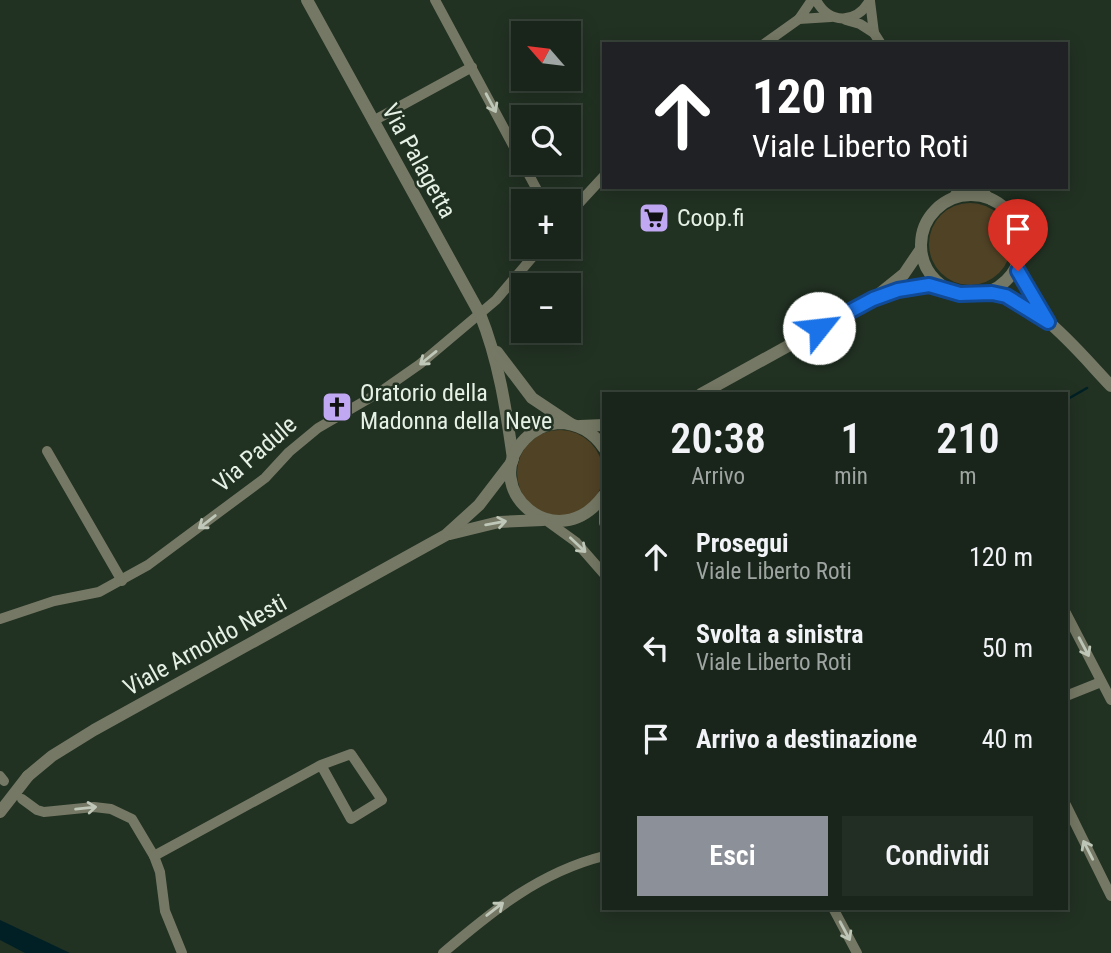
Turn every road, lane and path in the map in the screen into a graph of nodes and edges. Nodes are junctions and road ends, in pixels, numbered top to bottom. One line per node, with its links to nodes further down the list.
1 (307, 0): 11 (street, Via Palagetta)
2 (435, 0): 10 (street)
3 (814, 0): 5 (street); 6 (street)
4 (870, 1): 5 (street); 7 (street)
5 (837, 18): 6 (street); 7 (street)
6 (799, 19): 8 (street)
7 (874, 33): 9 (street)
8 (767, 42)
9 (880, 42)
10 (472, 67): 11 (street); 13 (street, one-way to 13)
11 (373, 121): 24 (street, Via Palagetta)
12 (602, 178): 17 (street)
13 (538, 189)
14 (981, 189): 16 (street)
15 (957, 193): 16 (street); 18 (street)
16 (991, 200): 20 (street)
17 (581, 201)
18 (921, 249): 21 (street); 23 (street)
19 (531, 259): 24 (street, Via Padule)
20 (1018, 261): 22 (street); 25 (street)
21 (949, 290): 22 (street); 23 (street)
22 (980, 294): 25 (street)
23 (873, 299): 28 (street)
24 (480, 314): 26 (street, Via Palagetta); 38 (street, Via Padule, one-way to 38)
25 (1048, 322): 27 (street)
26 (492, 342): 29 (street, Via Palagetta); 33 (street, Via Palagetta)
27 (1111, 386)
28 (705, 392)
29 (574, 425): 30 (street); 31 (street, Via Palagetta); 33 (street)
30 (602, 425)
31 (602, 446)
32 (47, 451): 38 (street)
33 (513, 461): 35 (street, Via Palagetta); 36 (street, Viale Arnoldo Nesti)
34 (602, 497): 35 (street)
35 (547, 521): 36 (street, Viale Arnoldo Nesti, one-way to 35); 37 (street, Via Palagetta, one-way to 37)
36 (446, 535): 47 (street, Viale Arnoldo Nesti, bridge)
37 (602, 572)
38 (122, 580): 40 (street, Via Padule)
39 (1068, 617): 41 (street, one-way to 41)
40 (0, 619)
41 (1101, 681): 42 (street); 43 (street)
42 (1068, 695)
43 (1111, 700)
44 (321, 765): 44 (street); 48 (street)
45 (22, 799): 48 (street, one-way to 48)
46 (1068, 809): 50 (street, one-way to 46)
47 (0, 812)
48 (154, 856): 52 (street)
49 (602, 857): 53 (street, one-way to 49)
50 (1111, 896)
51 (834, 910): 54 (street, one-way to 54)
52 (182, 953)
53 (443, 953)
54 (857, 953)

